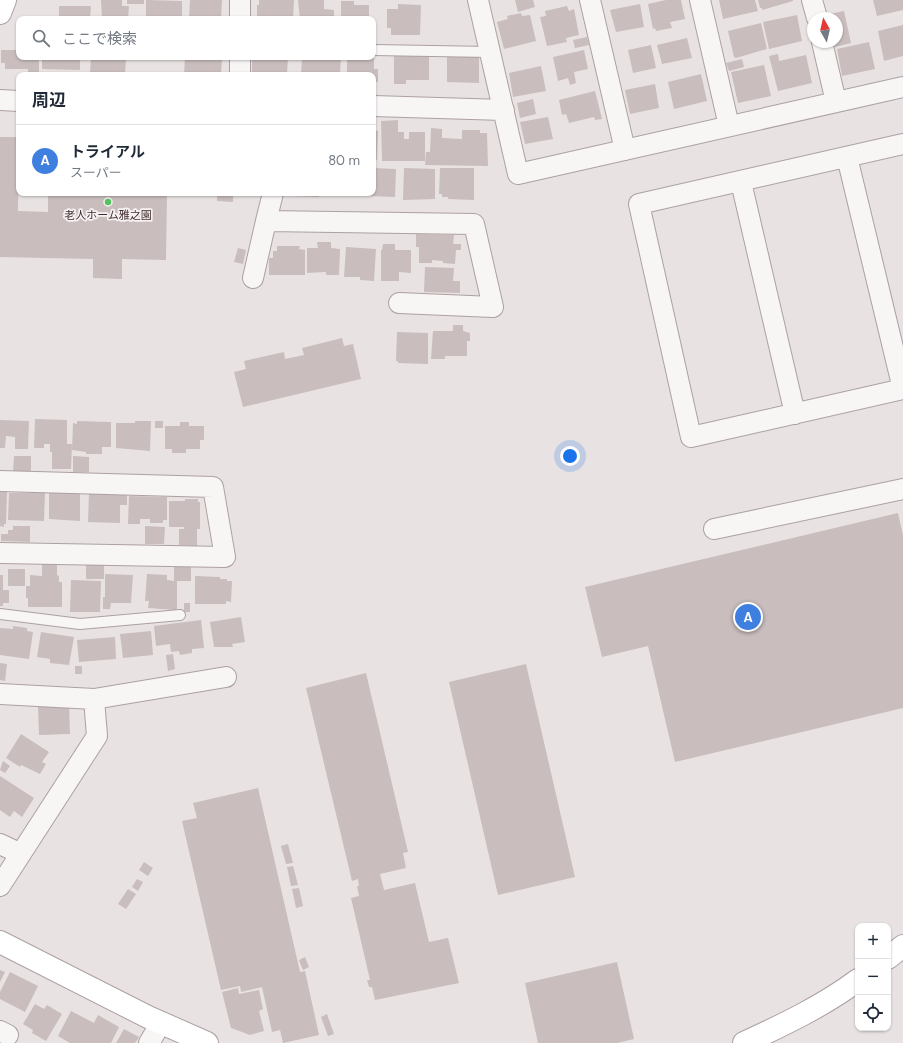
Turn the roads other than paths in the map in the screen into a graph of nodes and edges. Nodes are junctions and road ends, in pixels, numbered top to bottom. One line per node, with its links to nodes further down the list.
1 (5, 0): 8 (street)
2 (240, 0): 9 (street)
3 (478, 0): 12 (street)
4 (590, 0): 23 (street)
5 (700, 0): 21 (street)
6 (812, 0): 7 (street)
7 (815, 12)
8 (0, 13)
9 (240, 16)
10 (823, 48): 18 (street)
11 (376, 50): 12 (lane)
12 (491, 52): 20 (street)
13 (240, 60): 14 (street)
14 (240, 72)
15 (903, 87): 18 (street)
16 (0, 100): 17 (street)
17 (16, 101)
18 (836, 102): 21 (street)
19 (376, 106): 20 (street)
20 (504, 110): 23 (street)
21 (729, 126): 23 (street)
22 (903, 144): 24 (street)
23 (625, 150)
24 (847, 157): 25 (street); 30 (street)
25 (741, 182): 31 (street); 31 (street)
26 (272, 196): 27 (street)
27 (266, 221): 28 (street); 29 (street)
28 (253, 278)
29 (399, 303)
30 (903, 389): 31 (street)
31 (795, 414)
32 (0, 480): 35 (street)
33 (903, 489): 34 (street)
34 (714, 529)
35 (0, 553)
36 (0, 614): 37 (lane)
37 (180, 615)
38 (226, 677): 40 (street)
39 (0, 694): 40 (street)
40 (94, 699): 42 (street)
41 (0, 844): 42 (street)
42 (21, 854): 43 (street)
43 (0, 886)
44 (0, 942): 48 (street)
45 (903, 946): 46 (street)
46 (891, 956)
47 (855, 982): 51 (street)
48 (161, 1023): 49 (street); 50 (street)
49 (149, 1043)
50 (207, 1043)
51 (744, 1043)

